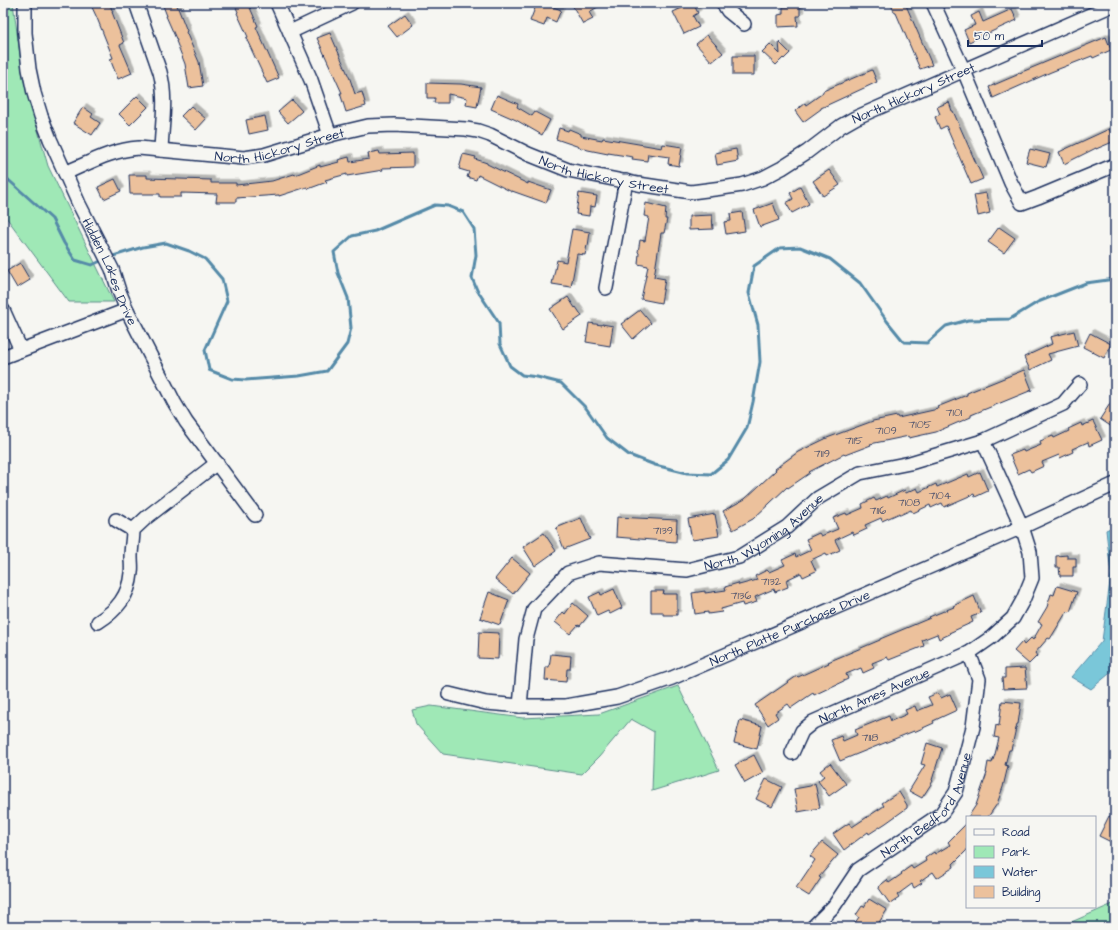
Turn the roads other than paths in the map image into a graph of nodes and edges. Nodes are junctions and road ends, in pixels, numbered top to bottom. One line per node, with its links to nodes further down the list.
1 (25, 3): 14 (street, Hidden Lakes Drive)
2 (136, 3): 12 (street)
3 (277, 3): 9 (street)
4 (352, 3): 9 (street)
5 (723, 3): 8 (street)
6 (933, 3): 10 (street)
7 (1115, 4): 10 (street, North Hickory Street)
8 (744, 24)
9 (290, 32): 11 (street)
10 (964, 71): 13 (street); 15 (street, North Hickory Street)
11 (330, 135): 12 (street, North Hickory Street); 15 (street, North Hickory Street)
12 (161, 150): 14 (street, North Hickory Street)
13 (1115, 165)
14 (65, 173): 18 (street, Hidden Lakes Drive)
15 (626, 181): 16 (street)
16 (606, 288)
17 (3, 310): 19 (street)
18 (127, 310): 19 (street); 23 (street, Hidden Lakes Drive)
19 (21, 350): 20 (street)
20 (3, 357)
21 (1080, 384): 22 (street, North Wyoming Avenue)
22 (983, 441): 27 (street, North Ames Avenue); 32 (street, North Wyoming Avenue)
23 (217, 463): 25 (street, Hidden Lakes Drive); 28 (street)
24 (1115, 484): 27 (street, North Platte Purchase Drive)
25 (255, 515)
26 (116, 520): 28 (street)
27 (1022, 527): 30 (street, North Ames Avenue); 32 (street, North Platte Purchase Drive)
28 (133, 530): 29 (street)
29 (98, 622)
30 (969, 653): 33 (street, North Ames Avenue); 34 (street, North Bedford Avenue)
31 (449, 694): 32 (street, North Platte Purchase Drive)
32 (520, 706)
33 (792, 753)
34 (813, 927)

